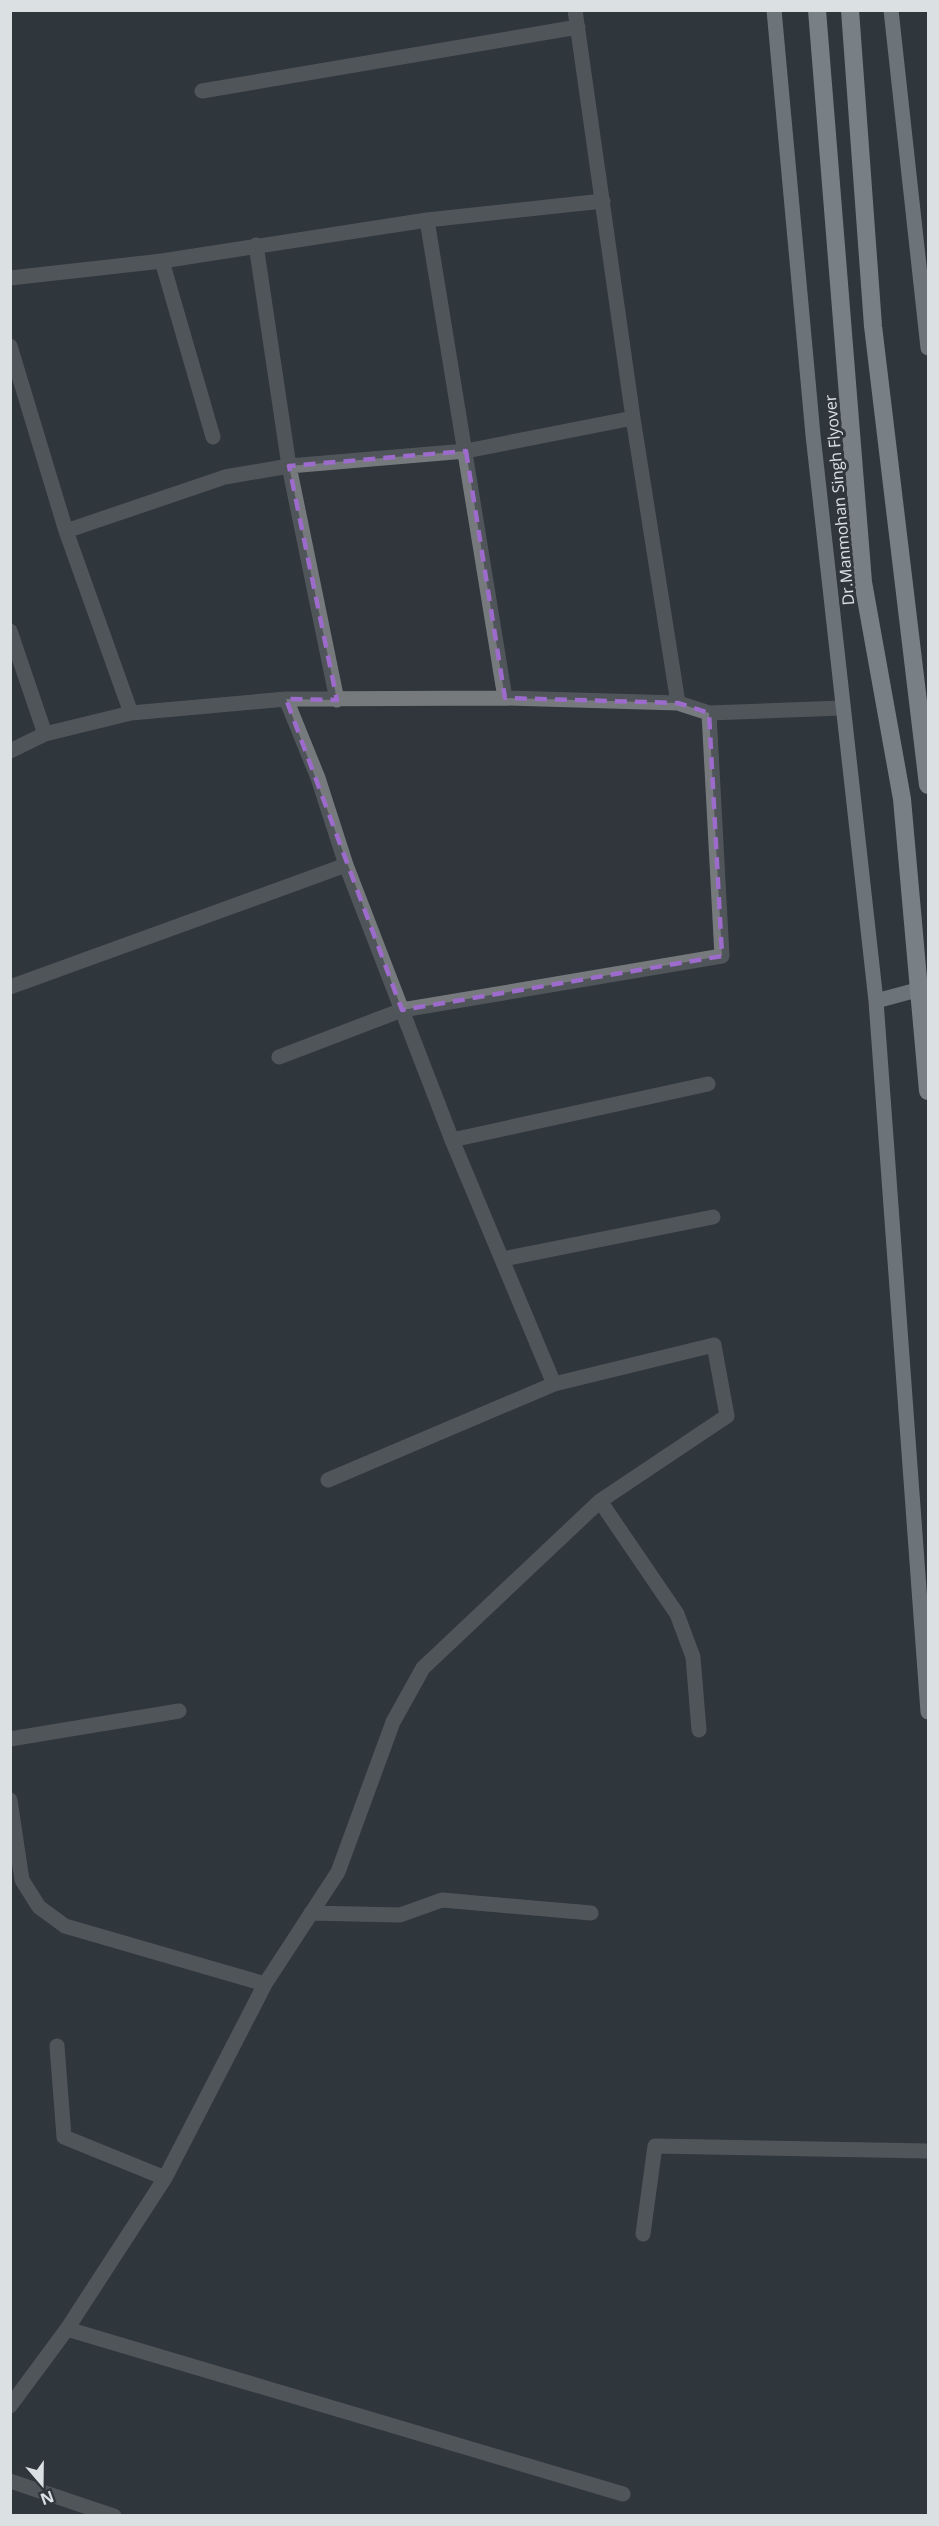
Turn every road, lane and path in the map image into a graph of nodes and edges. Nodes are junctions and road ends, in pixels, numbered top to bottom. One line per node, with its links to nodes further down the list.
1 (575, 10): 6 (street)
2 (774, 10): 25 (main road)
3 (818, 10): 38 (highway, Dr.Manmohan Singh Flyover, bridge)
4 (850, 10): 30 (highway)
5 (891, 10): 14 (main road)
6 (578, 27): 7 (street); 8 (street)
7 (202, 91)
8 (603, 201): 9 (street); 15 (street)
9 (427, 220): 10 (street); 17 (street)
10 (255, 245): 11 (street); 18 (street)
11 (162, 261): 12 (street); 16 (street)
12 (10, 278)
13 (10, 346): 19 (street)
14 (928, 348)
15 (633, 418): 17 (street); 24 (street)
16 (213, 436)
17 (466, 451): 18 (street); 21 (street)
18 (289, 466): 19 (street); 23 (street)
19 (66, 531): 26 (street)
20 (10, 631): 28 (street)
21 (505, 698): 23 (street); 24 (street)
22 (286, 699): 23 (street); 26 (street); 31 (street)
23 (337, 700)
24 (678, 703): 27 (street)
25 (842, 708): 27 (street); 34 (main road)
26 (131, 713): 28 (street)
27 (709, 713): 35 (street)
28 (45, 734): 29 (street)
29 (10, 751)
30 (928, 785)
31 (346, 865): 32 (street); 35 (street)
32 (10, 987)
33 (928, 987): 34 (main road)
34 (876, 1001): 46 (main road)
35 (402, 1010): 36 (street); 39 (street)
36 (279, 1057)
37 (708, 1084): 39 (street)
38 (928, 1092)
39 (452, 1140): 41 (street)
40 (713, 1218): 41 (street)
41 (502, 1259): 42 (street)
42 (554, 1384): 43 (street); 44 (street)
43 (328, 1480)
44 (600, 1502): 47 (street); 51 (street)
45 (179, 1711): 48 (street)
46 (928, 1712)
47 (699, 1730)
48 (10, 1739)
49 (10, 1800): 52 (street)
50 (591, 1913): 51 (street)
51 (311, 1914): 52 (street)
52 (265, 1984): 55 (street)
53 (57, 2046): 55 (street)
54 (928, 2151): 56 (street)
55 (165, 2178): 57 (street)
56 (643, 2234)
57 (67, 2329): 58 (street); 60 (street)
58 (10, 2406)
59 (10, 2481): 61 (street)
60 (623, 2494)
61 (114, 2516)

